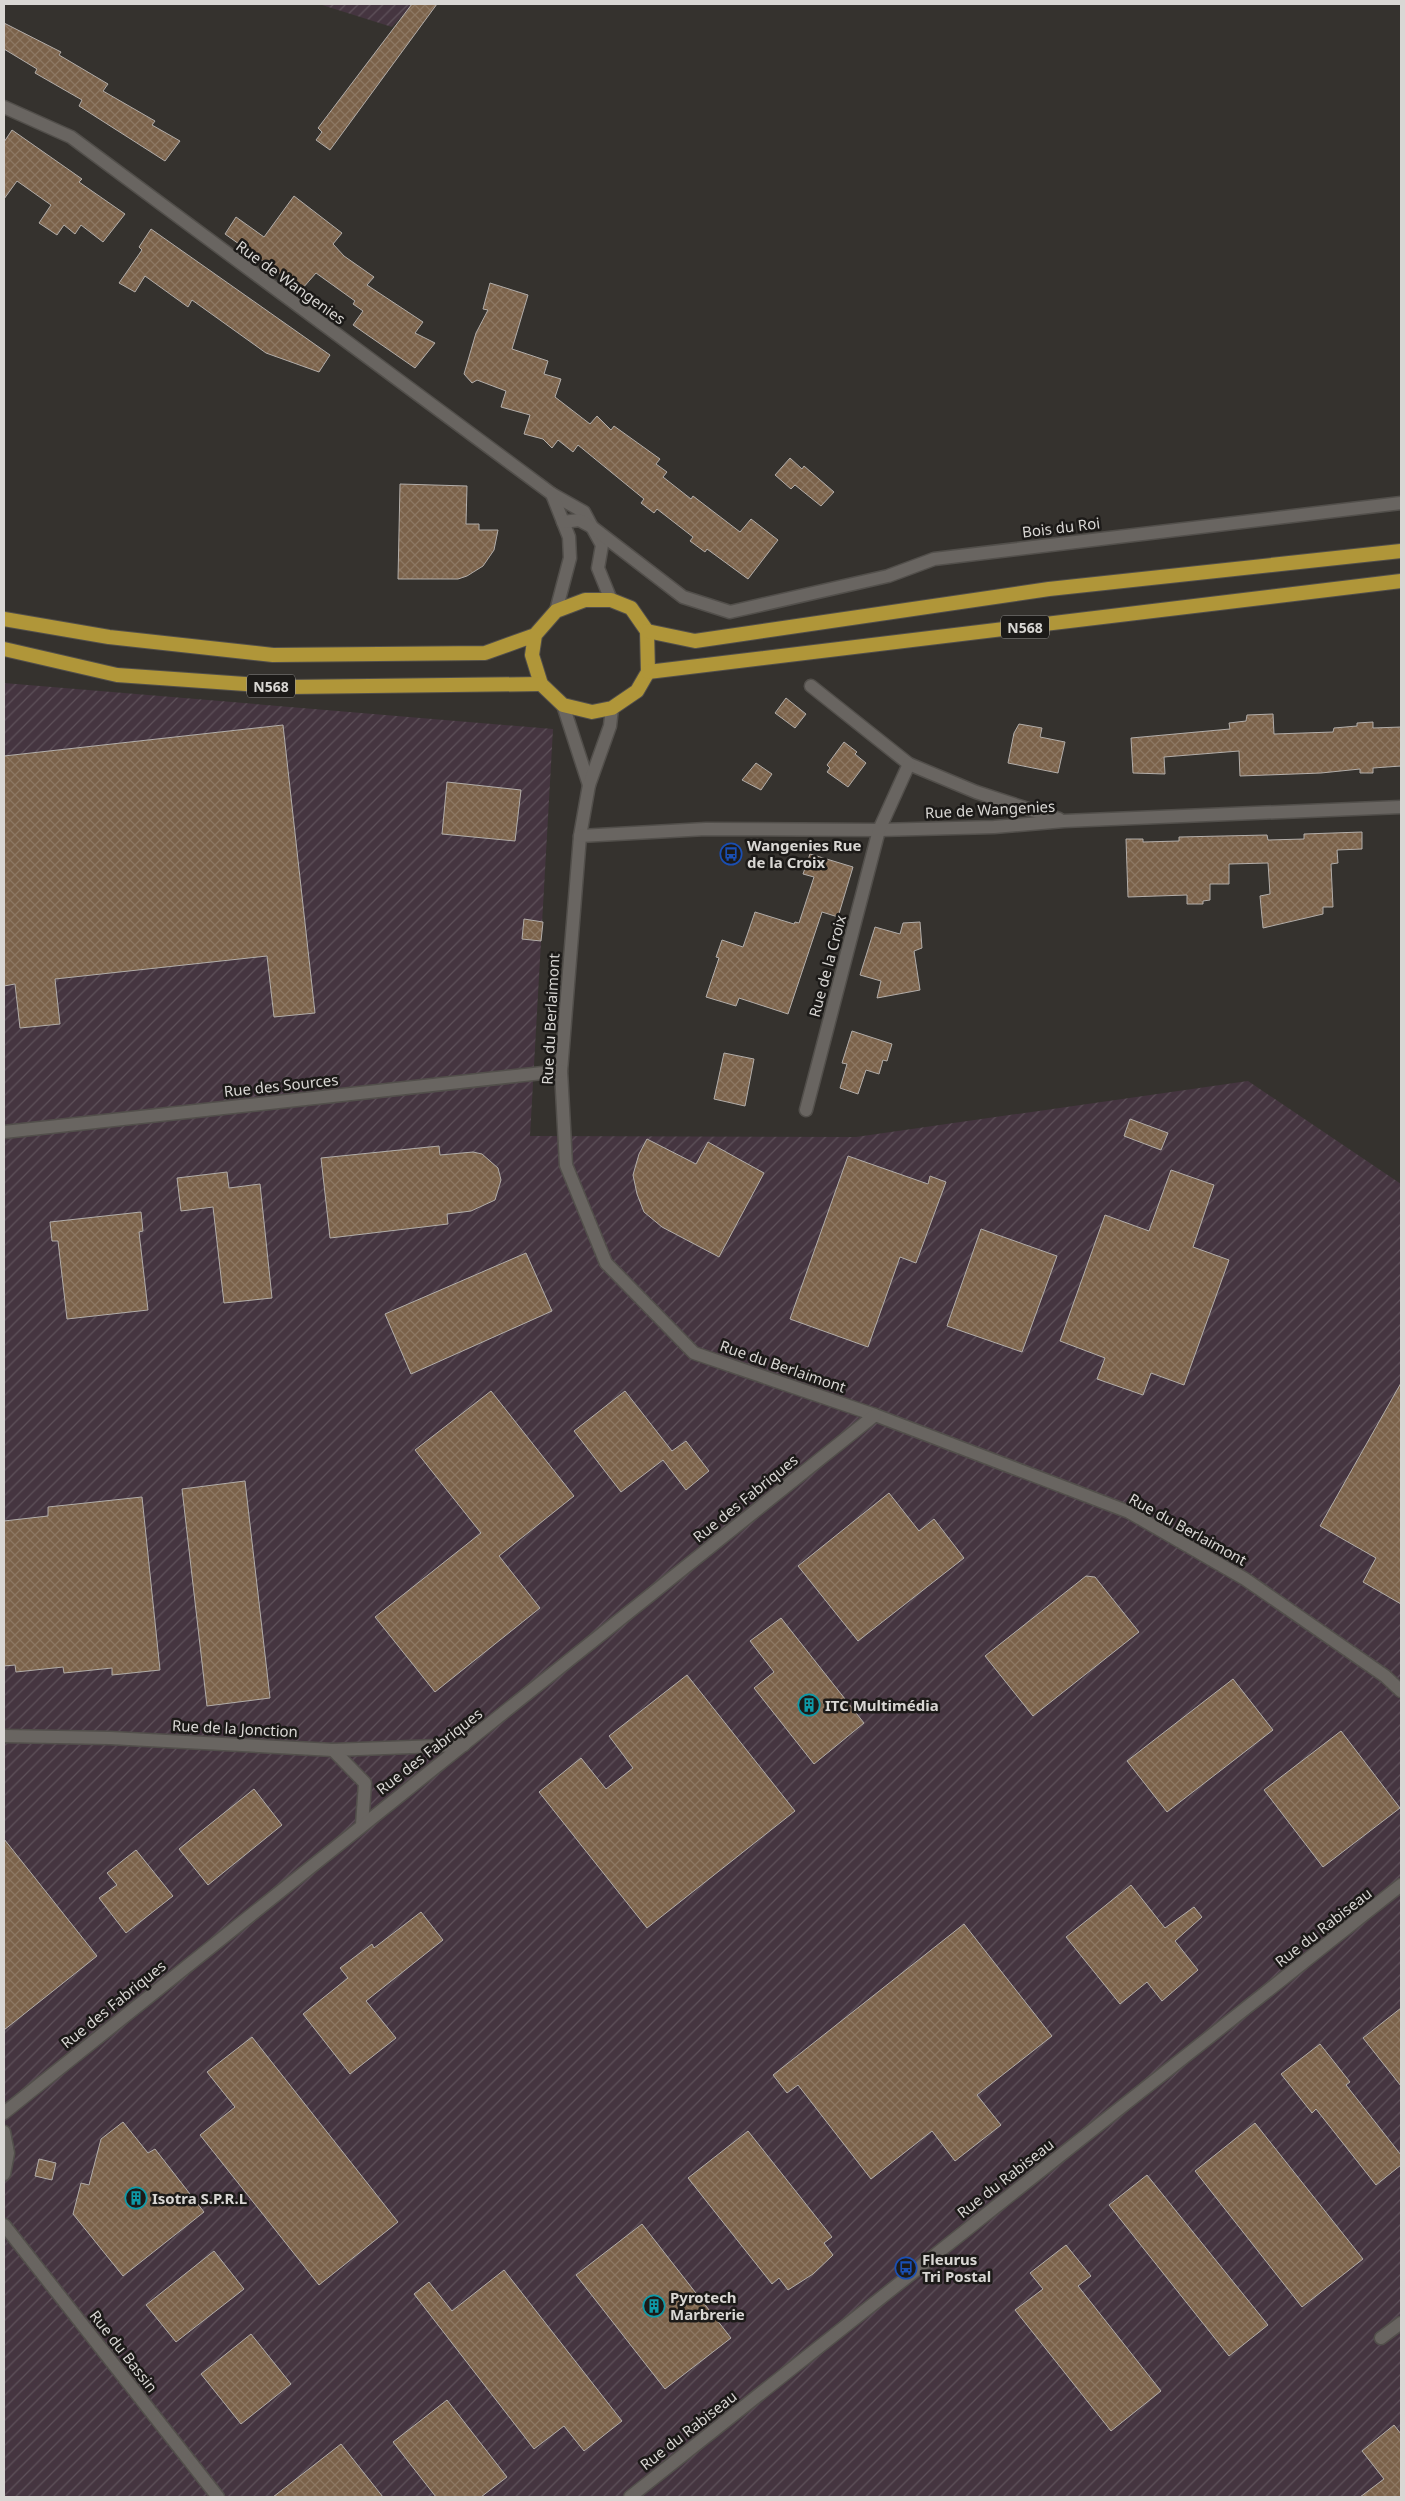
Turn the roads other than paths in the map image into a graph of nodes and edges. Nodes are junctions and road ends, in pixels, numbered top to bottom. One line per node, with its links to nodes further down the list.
1 (4, 107): 2 (street, Rue de Wangenies)
2 (552, 494): 4 (street); 5 (street, Rue de Wangenies)
3 (1401, 503): 10 (street, Bois du Roi)
4 (563, 522): 5 (street, Rue de Wangenies); 9 (street)
5 (592, 527): 8 (street, Rue de Wangenies); 10 (street, Rue de Wangenies)
6 (1401, 551): 12 (highway, N568)
7 (1401, 582): 15 (highway, N568)
8 (611, 600): 9 (highway, N568); 12 (highway, N568)
9 (556, 611): 13 (highway, N568)
10 (730, 612)
11 (4, 619): 13 (highway, N568)
12 (647, 631): 15 (highway)
13 (535, 635): 16 (highway)
14 (4, 649): 16 (highway, N568)
15 (648, 672): 19 (highway)
16 (541, 684): 18 (highway)
17 (811, 686): 20 (street)
18 (563, 705): 19 (highway); 21 (street, Rue du Berlaimont)
19 (612, 708): 21 (street, Rue du Berlaimont)
20 (909, 764): 23 (street); 24 (street, Rue de la Croix)
21 (590, 785): 25 (street, Rue du Berlaimont)
22 (1401, 807): 23 (street, Rue de Wangenies)
23 (1064, 821): 24 (street, Rue de Wangenies)
24 (879, 830): 25 (street, Rue de Wangenies); 27 (street, Rue de la Croix)
25 (580, 836): 26 (street, Rue du Berlaimont)
26 (561, 1071): 28 (street, Rue des Sources); 29 (street, Rue du Berlaimont)
27 (806, 1110)
28 (4, 1132)
29 (875, 1415): 30 (street, Rue du Berlaimont); 32 (street, Rue des Fabriques)
30 (1401, 1691)
31 (4, 1736): 33 (street, Rue de la Jonction)
32 (464, 1744): 33 (street, Rue de la Jonction); 34 (street, Rue des Fabriques)
33 (333, 1750): 34 (street)
34 (362, 1825): 36 (street, Rue des Fabriques)
35 (1401, 1885): 43 (street, Rue du Rabiseau)
36 (4, 2113)
37 (4, 2132): 38 (street)
38 (4, 2174)
39 (4, 2225): 42 (street, Rue du Bassin)
40 (1401, 2323): 41 (street)
41 (1381, 2338)
42 (218, 2497)
43 (630, 2497)

